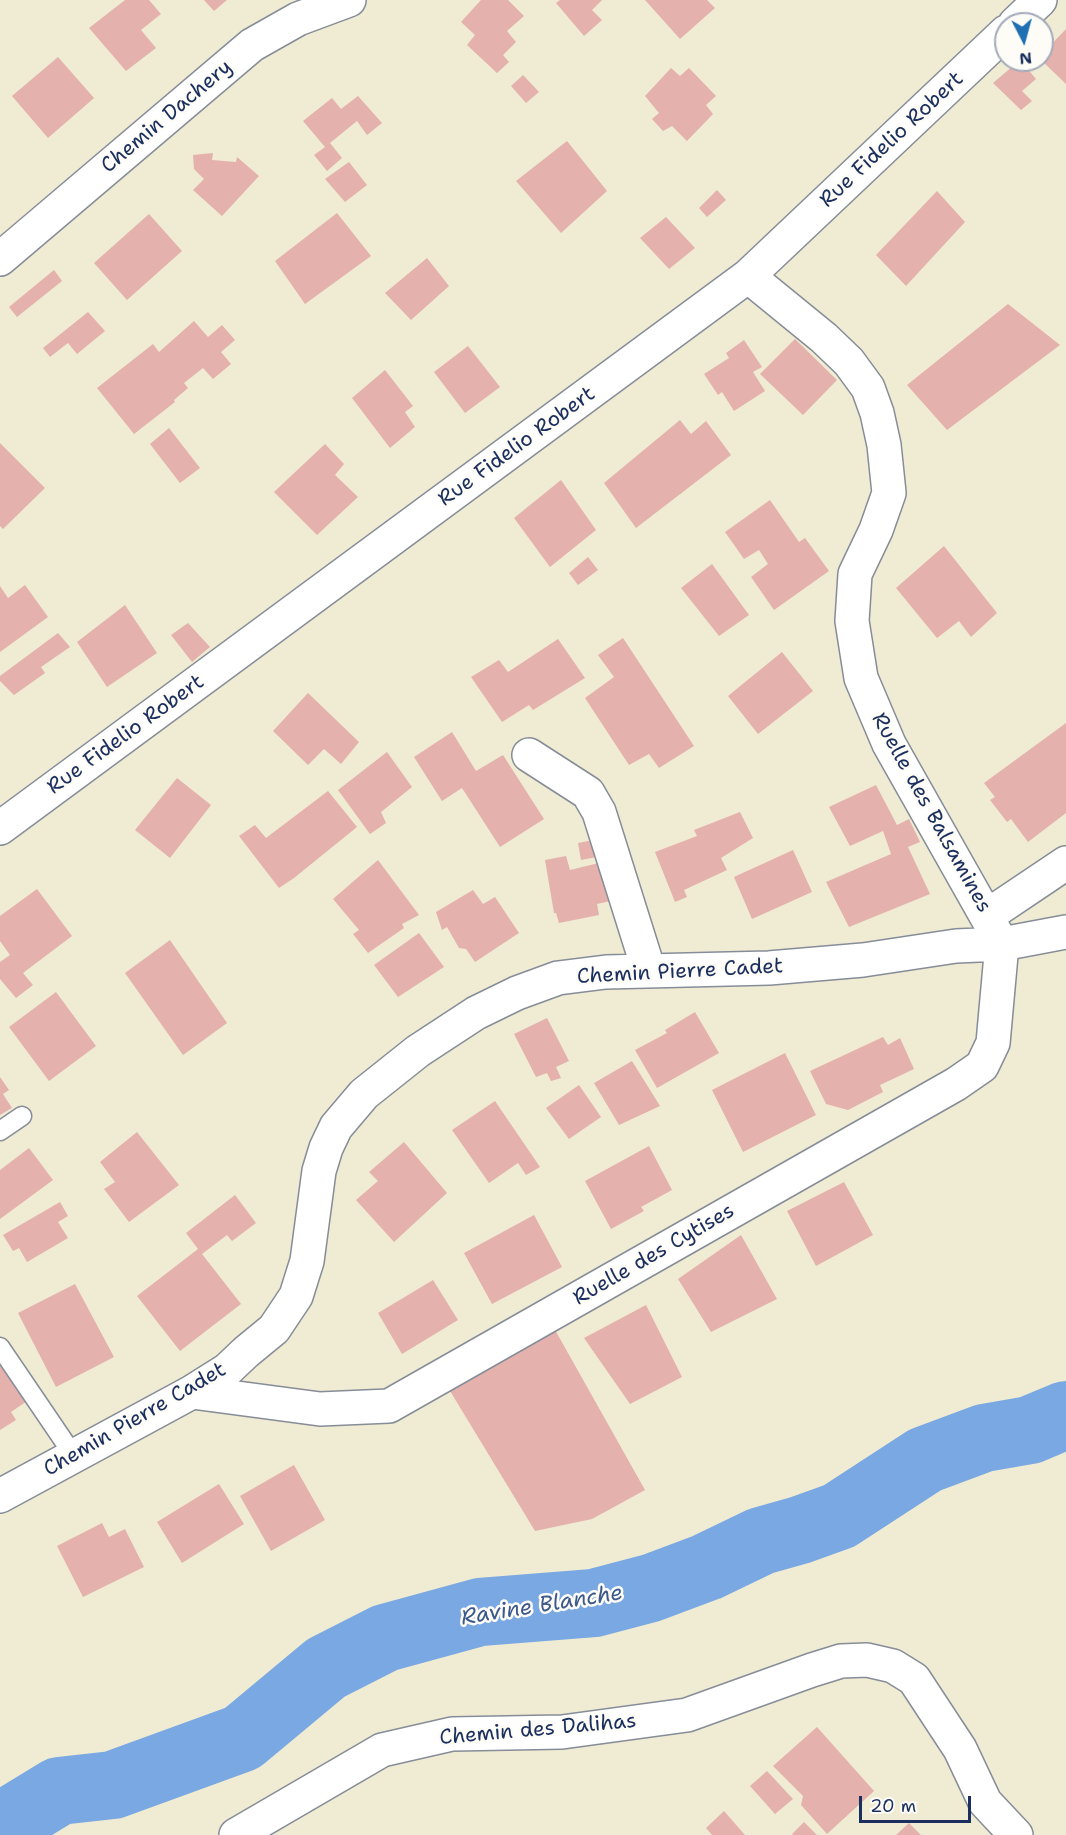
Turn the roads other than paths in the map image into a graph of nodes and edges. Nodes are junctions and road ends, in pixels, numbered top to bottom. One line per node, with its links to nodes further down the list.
1 (349, 0): 5 (street, Chemin Dachery)
2 (1040, 0): 3 (street)
3 (1028, 12)
4 (994, 43): 6 (street, Rue Fidelio Robert)
5 (0, 259)
6 (748, 276): 8 (street, Rue Fidelio Robert); 10 (street, Ruelle des Balsamines)
7 (529, 755): 12 (street)
8 (0, 828)
9 (1066, 863): 10 (street)
10 (995, 930): 11 (street, Chemin Pierre Cadet); 12 (street, Chemin Pierre Cadet); 16 (street, Ruelle des Cytises)
11 (1066, 932)
12 (649, 971): 16 (street, Chemin Pierre Cadet)
13 (22, 1116): 14 (lane)
14 (0, 1131)
15 (0, 1347): 17 (lane)
16 (192, 1392): 17 (street, Chemin Pierre Cadet)
17 (74, 1456): 18 (street, Chemin Pierre Cadet)
18 (0, 1496)
19 (236, 1835): 20 (street, Chemin des Dalihas)
20 (1017, 1835)

